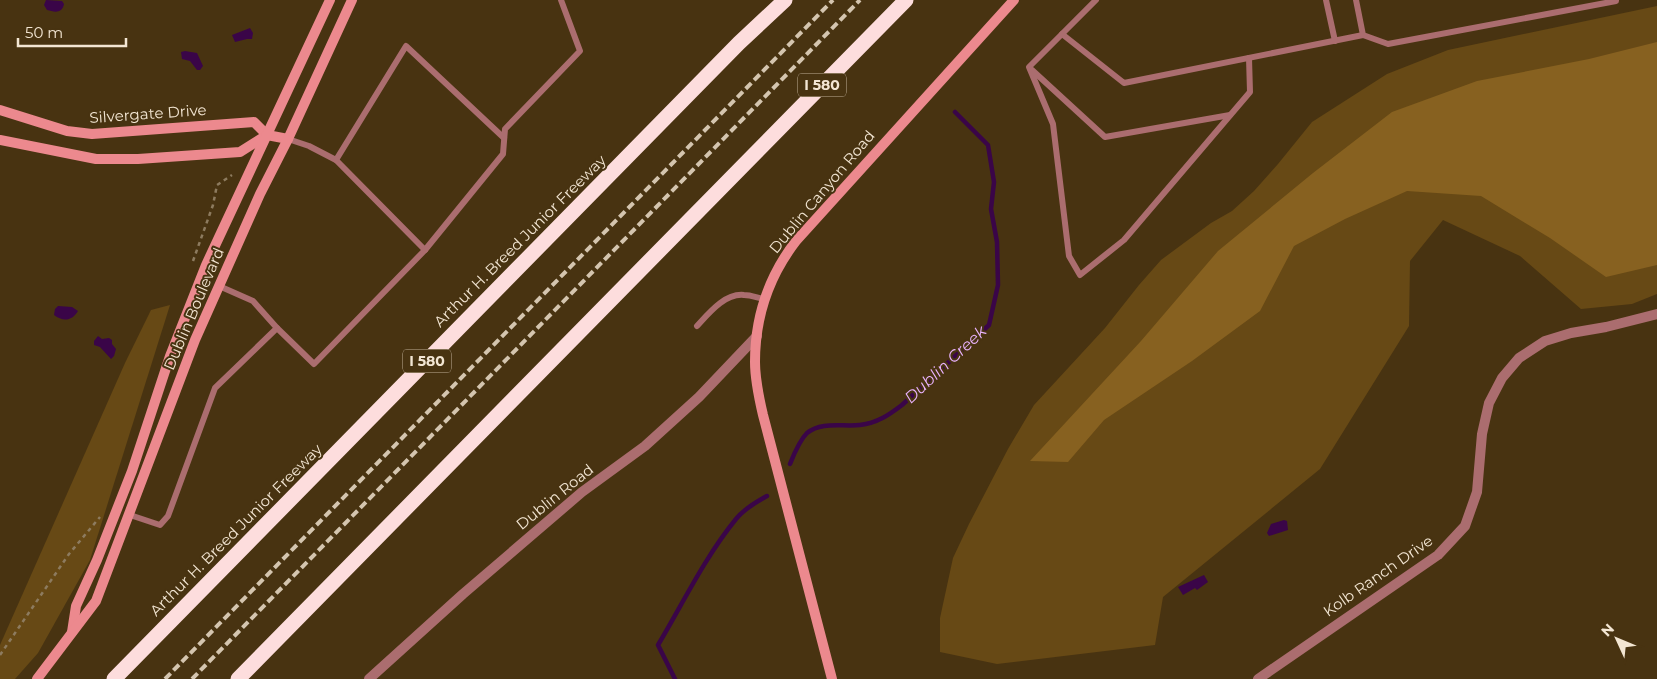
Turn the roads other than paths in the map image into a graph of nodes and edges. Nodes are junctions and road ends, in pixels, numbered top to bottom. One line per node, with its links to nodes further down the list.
1 (330, 0): 20 (street, Dublin Boulevard)
2 (352, 0): 22 (street, Dublin Boulevard)
3 (561, 0): 21 (lane)
4 (770, 0): 15 (highway)
5 (785, 0): 15 (highway, Arthur H. Breed Junior Freeway / I 580)
6 (906, 0): 36 (highway, I 580)
7 (1014, 0): 27 (street, Dublin Canyon Road)
8 (1096, 0): 12 (lane)
9 (1326, 0): 14 (lane)
10 (1356, 0): 13 (lane)
11 (1616, 0): 13 (lane)
12 (1062, 34): 16 (lane); 17 (lane)
13 (1363, 35): 14 (lane)
14 (1335, 41): 16 (lane)
15 (739, 44): 35 (highway, Arthur H. Breed Junior Freeway / I 580)
16 (1249, 58): 19 (lane)
17 (1029, 67): 19 (lane); 19 (lane)
18 (0, 110): 20 (street, Silvergate Drive)
19 (1230, 115)
20 (267, 135): 22 (street, Silvergate Drive); 23 (street); 33 (street, Dublin Boulevard)
21 (504, 138): 24 (lane); 25 (lane)
22 (288, 139): 24 (lane); 26 (street, Dublin Boulevard)
23 (0, 140)
24 (336, 160): 25 (lane)
25 (425, 250): 30 (lane)
26 (220, 286): 30 (lane); 32 (street, Dublin Boulevard)
27 (764, 299): 29 (lane); 31 (street, Dublin Canyon Road)
28 (1657, 314): 39 (street, Kolb Ranch Drive)
29 (697, 326)
30 (277, 328): 32 (lane)
31 (756, 336): 37 (street, Dublin Road); 38 (street, Dublin Canyon Road)
32 (130, 515): 33 (street, Dublin Boulevard)
33 (72, 632): 34 (street, Dublin Boulevard)
34 (37, 679)
35 (114, 679)
36 (238, 679)
37 (369, 679)
38 (832, 679)
39 (1258, 679)

